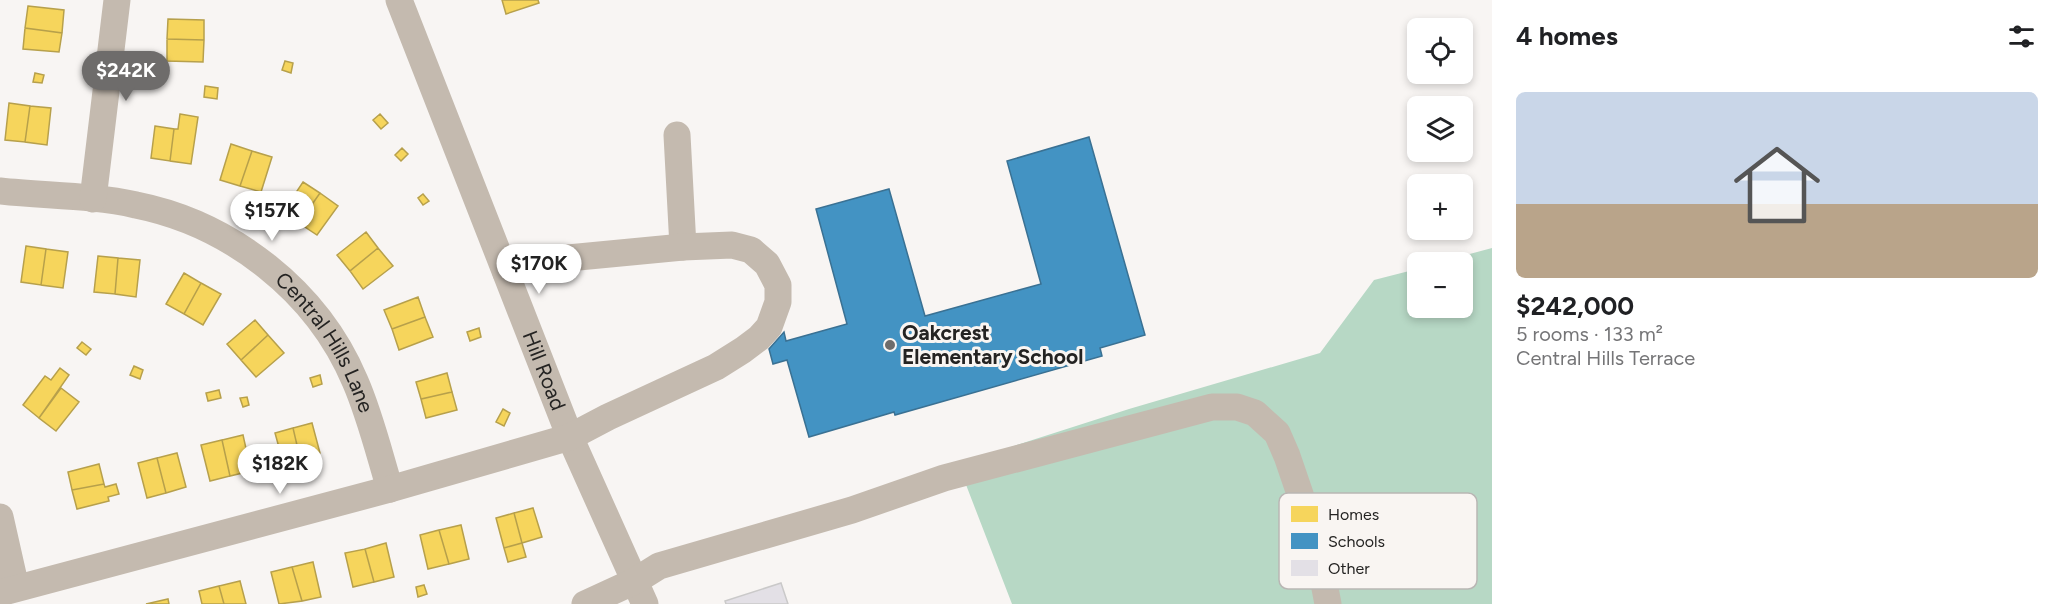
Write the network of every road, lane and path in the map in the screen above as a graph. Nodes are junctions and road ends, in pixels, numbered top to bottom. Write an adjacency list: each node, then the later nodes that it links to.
1 (117, 0): 5 (street)
2 (399, 0): 7 (street, Hill Road)
3 (677, 135): 6 (street)
4 (0, 191): 5 (street, Central Hills Lane)
5 (93, 199): 9 (street, Central Hills Lane)
6 (683, 247): 7 (street); 8 (street)
7 (506, 273): 8 (street, Hill Road)
8 (570, 437): 9 (street); 14 (street, Hill Road)
9 (390, 489): 13 (street)
10 (1298, 493): 14 (street)
11 (0, 517): 13 (street)
12 (1325, 589): 16 (street)
13 (8, 590)
14 (640, 593): 15 (street)
15 (585, 604)
16 (1328, 604)

